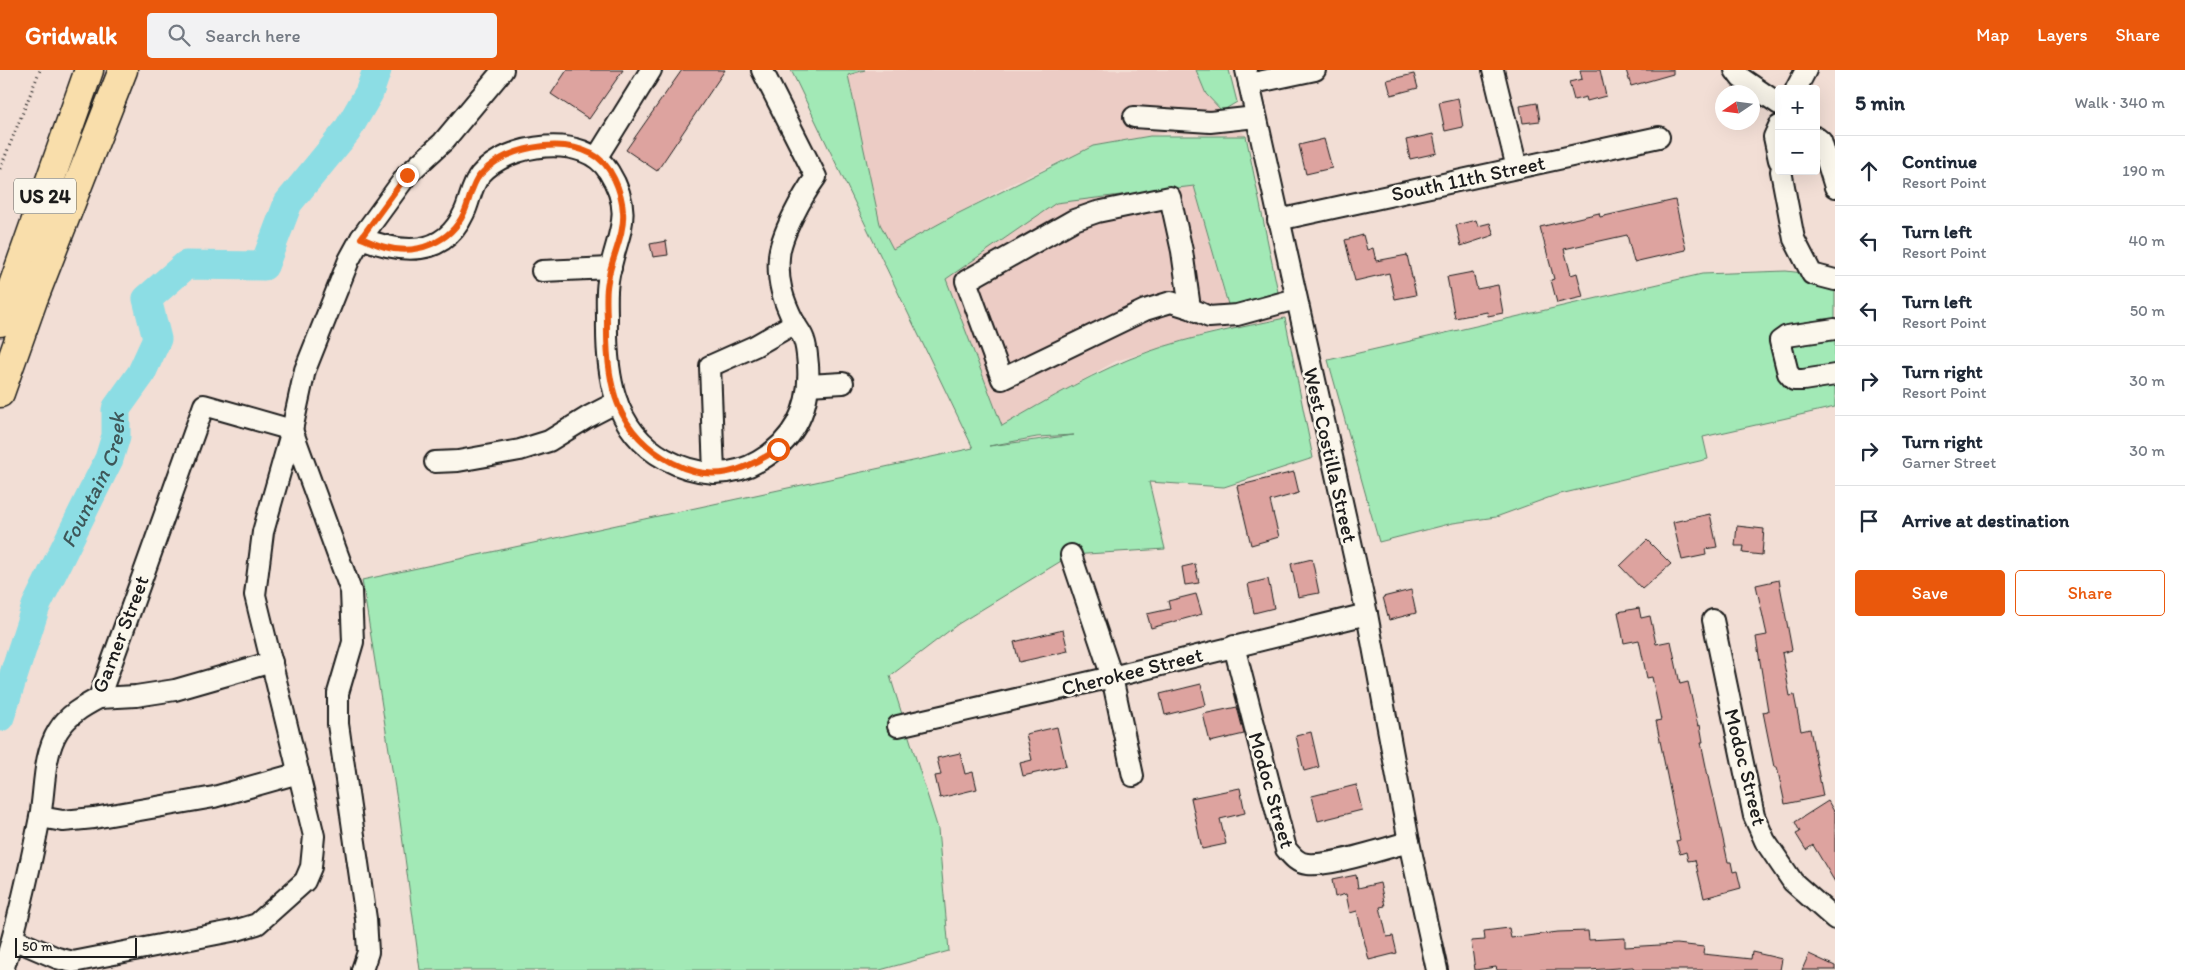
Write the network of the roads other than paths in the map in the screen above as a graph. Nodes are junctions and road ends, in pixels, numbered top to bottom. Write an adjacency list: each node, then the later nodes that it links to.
1 (89, 70): 28 (highway, US 24)
2 (123, 70): 34 (highway, US 24)
3 (502, 70): 22 (street)
4 (650, 70): 17 (street)
5 (762, 70): 29 (street)
6 (1315, 70): 10 (street)
7 (1493, 70): 18 (street)
8 (1735, 70): 12 (street)
9 (1806, 70): 11 (street)
10 (1247, 77): 14 (street, West Costilla Street)
11 (1798, 85)
12 (1775, 101)
13 (1134, 117): 14 (street)
14 (1256, 117): 21 (street, West Costilla Street)
15 (1659, 137): 18 (street, South 11th Street)
16 (1820, 139): 20 (street)
17 (597, 157): 22 (street); 23 (street)
18 (1517, 168): 21 (street, South 11th Street)
19 (1782, 175): 25 (street)
20 (1835, 188)
21 (1278, 220): 26 (street, West Costilla Street)
22 (361, 238): 36 (street)
23 (610, 268): 24 (street); 35 (street)
24 (542, 271)
25 (1835, 280)
26 (1296, 299): 27 (street); 40 (street, West Costilla Street)
27 (1190, 308): 27 (street)
28 (0, 322)
29 (795, 323): 33 (street); 38 (street)
30 (1835, 329): 31 (street)
31 (1835, 374)
32 (843, 383): 33 (street)
33 (808, 385): 38 (street)
34 (0, 393)
35 (617, 402): 37 (street); 38 (street)
36 (292, 430): 43 (street); 45 (street, Garner Street); 54 (street)
37 (435, 462)
38 (714, 473)
39 (1071, 555): 44 (street)
40 (1367, 614): 42 (street, Cherokee Street); 50 (street, West Costilla Street)
41 (1712, 620): 51 (street, Modoc Street)
42 (1234, 646): 44 (street, Cherokee Street); 50 (street, Modoc Street)
43 (272, 662): 45 (street); 47 (street)
44 (1112, 676): 46 (street, Cherokee Street); 48 (street)
45 (99, 698): 49 (street, Garner Street)
46 (898, 726)
47 (299, 773): 49 (street); 52 (street)
48 (1134, 776)
49 (40, 817): 52 (street, Garner Street)
50 (1409, 842): 55 (street)
51 (1835, 919)
52 (13, 940): 53 (street, Garner Street)
53 (3, 970)
54 (362, 970)
55 (1437, 970)

